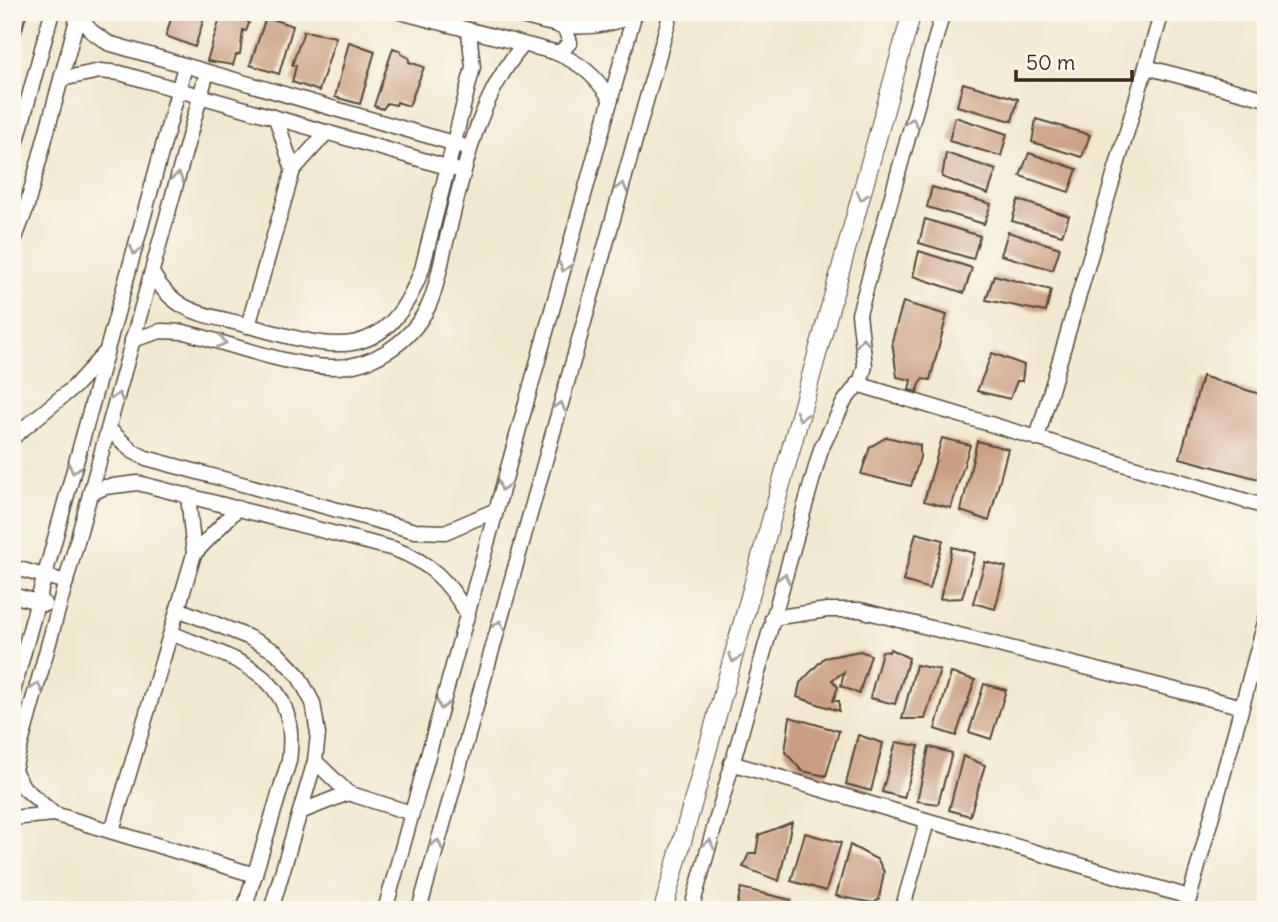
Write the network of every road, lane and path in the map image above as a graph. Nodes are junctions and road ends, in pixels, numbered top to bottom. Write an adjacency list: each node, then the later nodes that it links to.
1 (52, 12): 26 (street)
2 (400, 12): 11 (street)
3 (507, 12): 10 (street)
4 (671, 12): 77 (street, one-way to 4)
5 (912, 12): 78 (street, one-way to 78)
6 (943, 12): 37 (street, one-way to 6)
7 (1162, 12): 15 (street)
8 (635, 13): 10 (street); 20 (street)
9 (78, 14): 14 (street); 17 (street)
10 (559, 26): 13 (street)
11 (469, 32): 12 (street); 24 (street)
12 (523, 45): 13 (street); 25 (street)
13 (554, 52): 20 (street)
14 (186, 66): 16 (street); 18 (street)
15 (1146, 66): 21 (street); 40 (street)
16 (208, 72): 19 (street); 24 (street)
17 (61, 79): 18 (street); 30 (street)
18 (179, 90): 19 (street); 36 (street, one-way to 36)
19 (200, 96): 22 (street); 31 (street, one-way to 19)
20 (611, 100): 47 (street, one-way to 47)
21 (1266, 100)
22 (276, 118): 23 (street); 28 (street)
23 (327, 132): 27 (street); 28 (street)
24 (453, 144): 25 (street); 27 (street)
25 (471, 148): 29 (street)
26 (13, 154)
27 (447, 166): 29 (street); 33 (street)
28 (293, 170): 33 (street)
29 (464, 172): 34 (street, one-way to 29)
30 (12, 246)
31 (152, 273): 32 (street); 35 (street)
32 (191, 311): 33 (street); 34 (street)
33 (248, 326)
34 (184, 332): 35 (street)
35 (132, 340): 38 (street, one-way to 35)
36 (107, 350): 39 (street); 50 (street, one-way to 50)
37 (857, 384): 40 (street); 57 (street, one-way to 37)
38 (110, 430): 41 (street); 43 (street)
39 (12, 438)
40 (1037, 438): 45 (street)
41 (161, 462): 42 (street); 47 (street)
42 (155, 486): 43 (street); 44 (street)
43 (90, 494): 51 (street)
44 (188, 495): 46 (street); 48 (street)
45 (1266, 507)
46 (238, 508): 48 (street); 56 (street)
47 (496, 510): 56 (street)
48 (194, 554): 55 (street)
49 (12, 567): 50 (street)
50 (45, 576): 51 (street); 53 (street)
51 (66, 582): 54 (street)
52 (12, 595): 53 (street)
53 (38, 602): 54 (street); 60 (street)
54 (59, 608): 64 (street, one-way to 54)
55 (178, 609): 59 (street); 62 (street)
56 (468, 615): 67 (street, one-way to 67)
57 (772, 618): 61 (street); 63 (street)
58 (1265, 628): 61 (street)
59 (171, 633): 71 (street); 72 (street)
60 (12, 695)
61 (1239, 706): 73 (street)
62 (315, 761): 65 (street); 66 (street)
63 (731, 764): 70 (street); 79 (street, one-way to 63)
64 (13, 774): 68 (street)
65 (348, 793): 66 (street); 67 (street)
66 (300, 813): 75 (street)
67 (411, 813): 76 (street)
68 (54, 814): 69 (street); 71 (street)
69 (12, 818)
70 (927, 822): 73 (street); 80 (street)
71 (112, 831): 72 (street)
72 (255, 875): 74 (street)
73 (1187, 903)
74 (244, 910)
75 (271, 910)
76 (385, 910)
77 (419, 910)
78 (663, 910)
79 (691, 910)
80 (902, 910)

